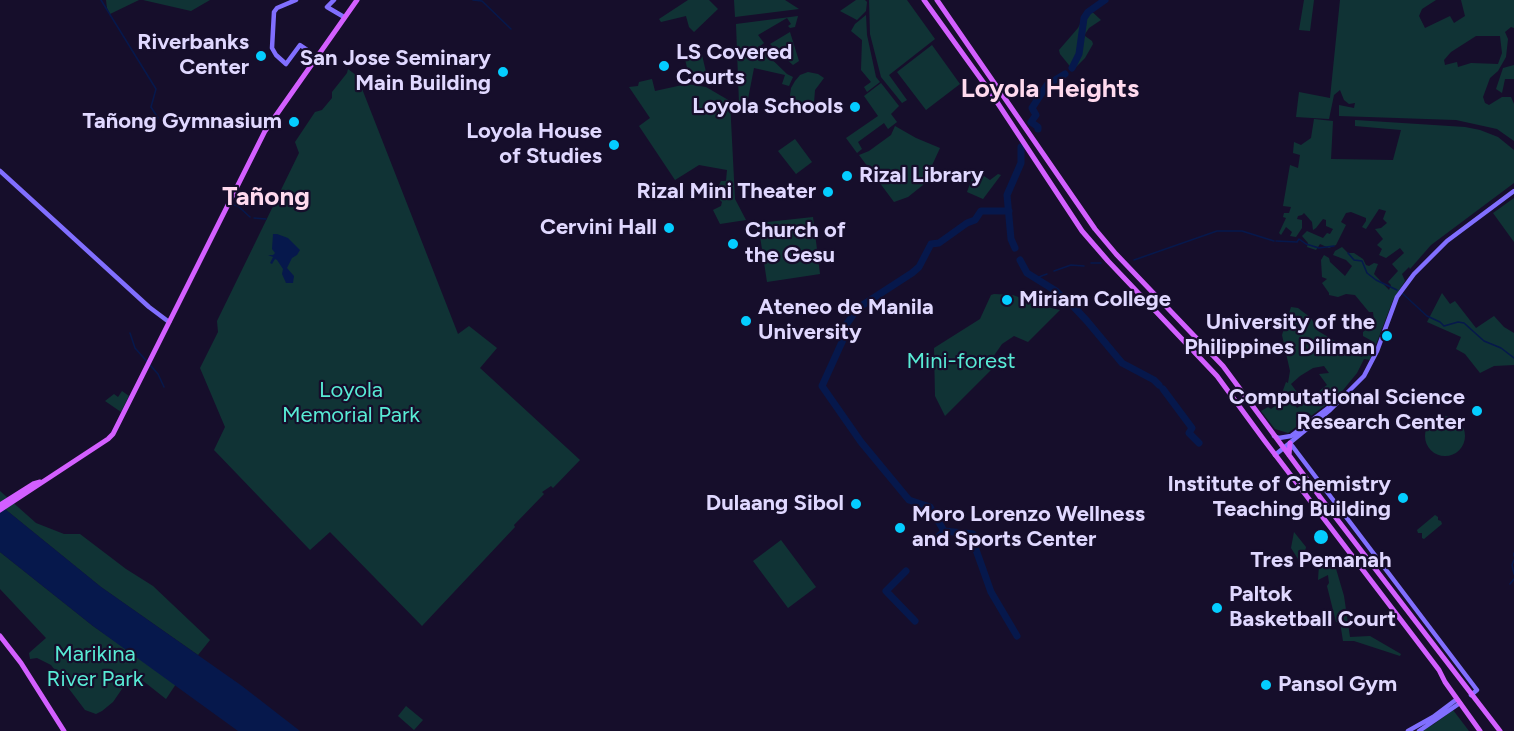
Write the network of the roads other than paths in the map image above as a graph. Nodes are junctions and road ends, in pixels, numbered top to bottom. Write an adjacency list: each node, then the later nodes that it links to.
1 (296, 0): 7 (street)
2 (334, 0): 6 (street)
3 (357, 0): 6 (main road)
4 (924, 0): 11 (main road)
5 (937, 0): 13 (main road)
6 (345, 17): 7 (main road)
7 (314, 60): 10 (main road)
8 (0, 171): 10 (street)
9 (1514, 191): 12 (street)
10 (169, 322): 18 (main road)
11 (1226, 388): 15 (main road); 16 (main road)
12 (1335, 404): 13 (street); 14 (street)
13 (1273, 435): 15 (main road)
14 (1290, 443): 15 (street); 17 (main road); 26 (street)
15 (1282, 447): 16 (street); 17 (main road)
16 (1275, 455): 21 (main road)
17 (1289, 457): 19 (main road)
18 (28, 490): 20 (main road); 22 (main road)
19 (1323, 501): 21 (main road); 23 (main road)
20 (0, 505)
21 (1314, 506): 24 (main road)
22 (0, 510)
23 (1379, 575): 24 (main road); 26 (main road)
24 (1371, 581): 27 (main road)
25 (0, 636): 28 (main road)
26 (1471, 695): 32 (main road)
27 (1459, 701): 29 (street); 30 (street); 31 (main road)
28 (64, 731)
29 (1408, 731)
30 (1419, 731)
31 (1480, 731)
32 (1500, 731)

